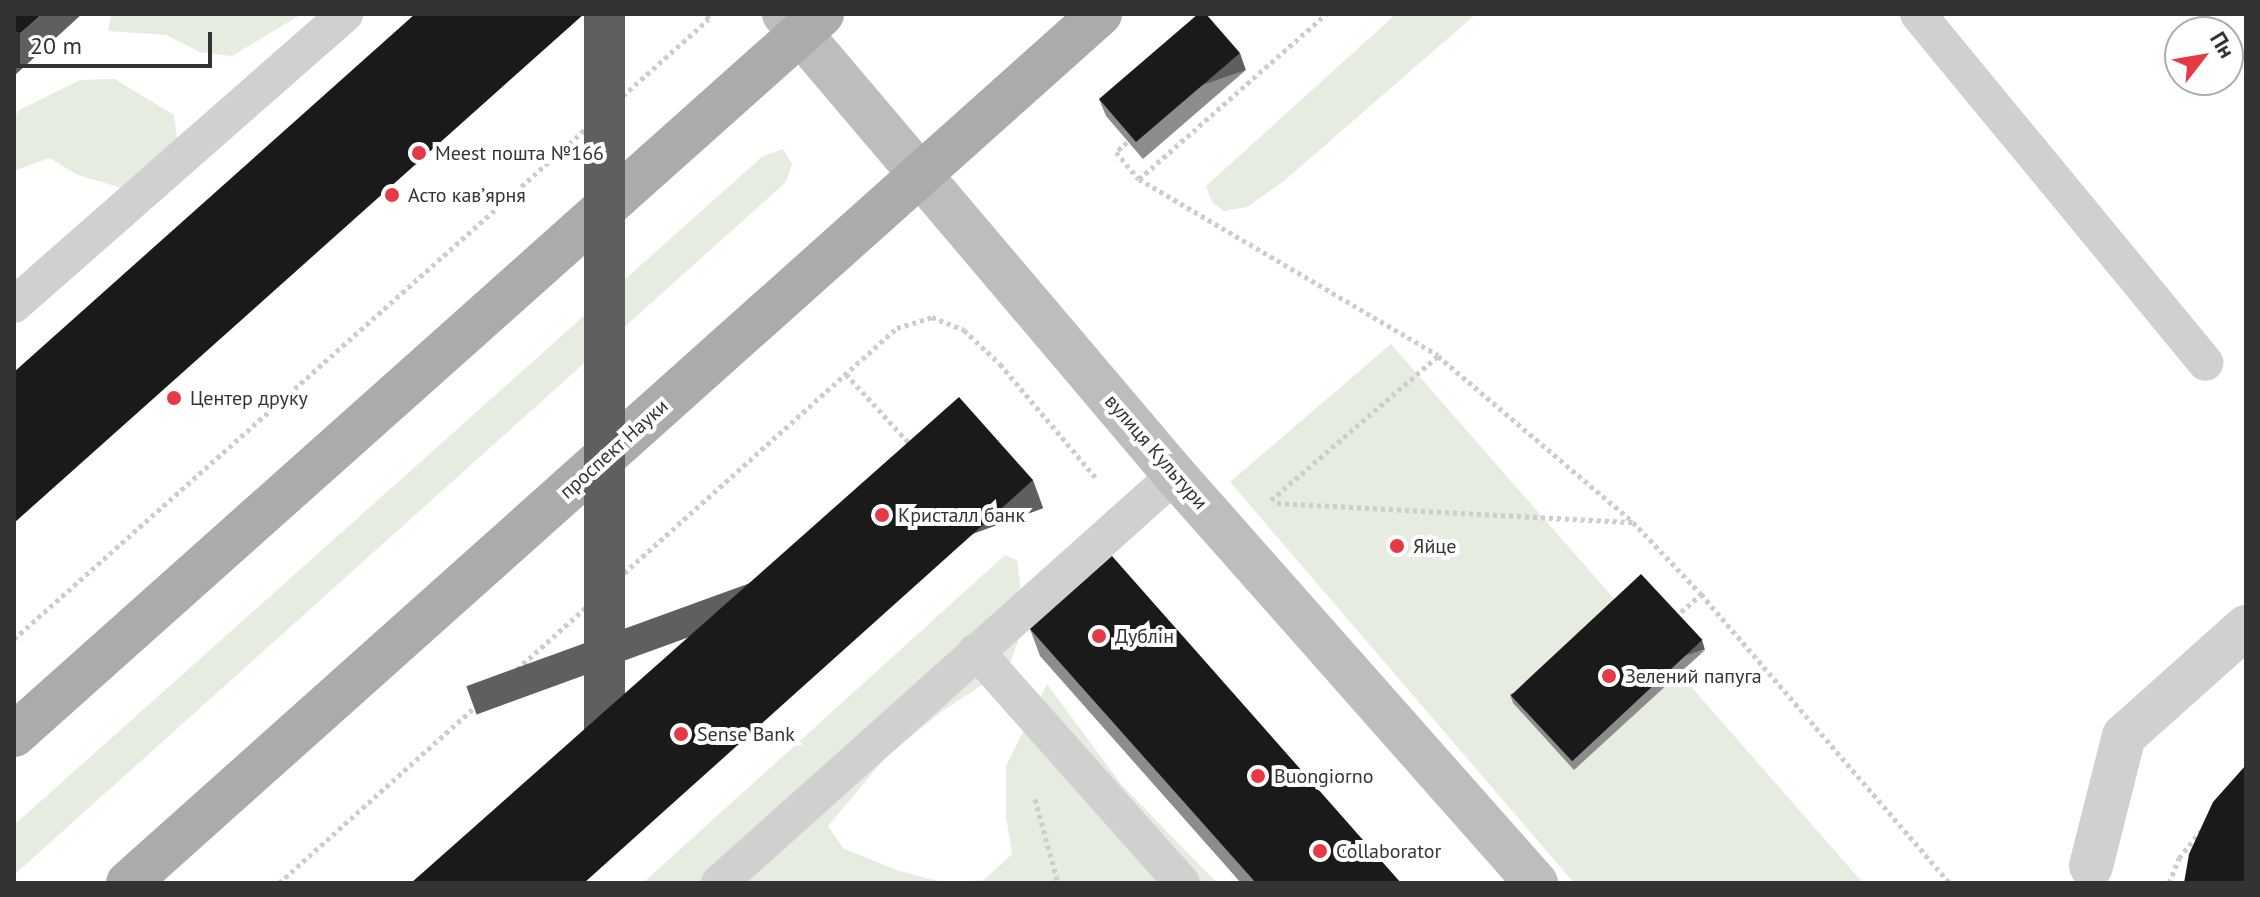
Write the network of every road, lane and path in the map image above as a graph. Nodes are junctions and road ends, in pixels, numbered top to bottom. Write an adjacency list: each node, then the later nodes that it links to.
1 (345, 14): 10 (lane)
2 (705, 14): 21 (path)
3 (1100, 14): 8 (main road, проспект Науки)
4 (1326, 14): 9 (path)
5 (1918, 14): 12 (lane)
6 (802, 20): 8 (street, вулиця Культури); 23 (main road)
7 (1127, 142): 9 (path)
8 (919, 176): 15 (street, вулиця Культури); 26 (main road, проспект Науки)
9 (1139, 179): 11 (path)
10 (14, 305)
11 (1438, 356): 17 (path); 17 (path)
12 (2206, 363)
13 (846, 374): 14 (path); 16 (path); 27 (path)
14 (919, 453)
15 (1175, 475): 16 (lane); 30 (street, вулиця Культури)
16 (1128, 516): 22 (lane)
17 (1633, 522): 18 (path)
18 (1701, 594): 19 (path); 31 (path)
19 (1675, 617)
20 (2246, 627): 25 (street)
21 (14, 639)
22 (976, 651): 28 (lane); 29 (lane)
23 (14, 735)
24 (2204, 827): 32 (path)
25 (2091, 866)
26 (128, 883)
27 (279, 883)
28 (719, 883)
29 (1182, 883)
30 (1536, 883)
31 (1950, 883)
32 (2169, 883)

